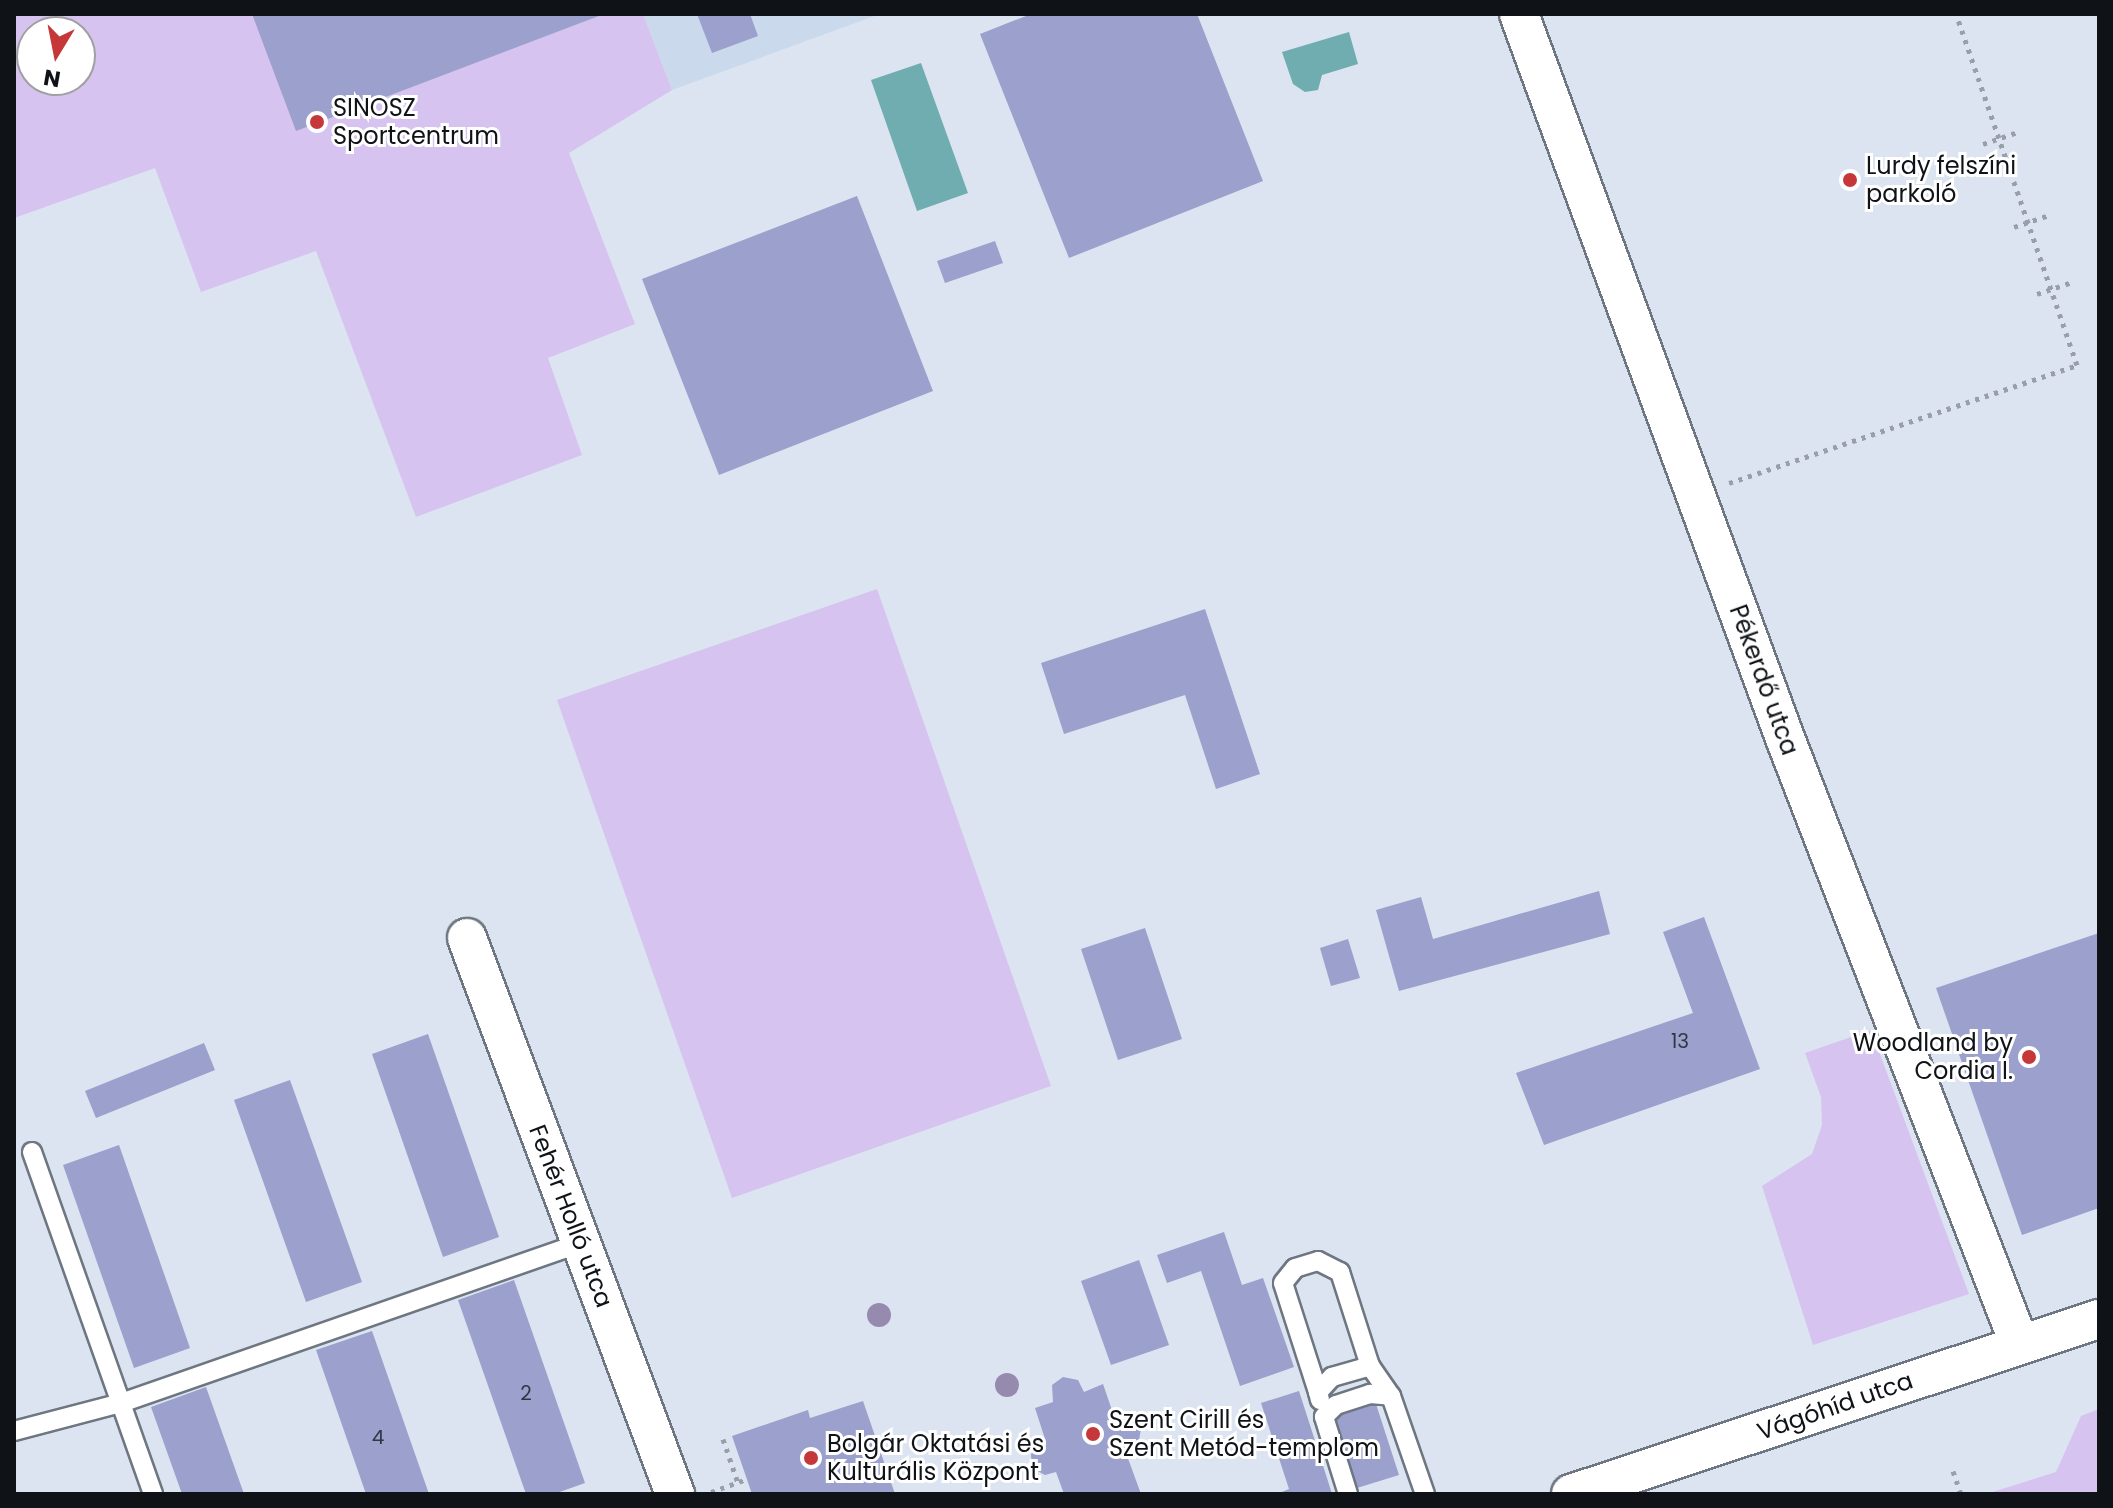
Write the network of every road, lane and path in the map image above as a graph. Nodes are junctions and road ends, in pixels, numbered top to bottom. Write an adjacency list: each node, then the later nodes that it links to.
1 (1519, 14): 17 (street, Pékerdő utca)
2 (1956, 14): 4 (path)
3 (2018, 132): 4 (path)
4 (1999, 138): 5 (path); 7 (path)
5 (1983, 144)
6 (2048, 215): 7 (path)
7 (2028, 222): 8 (path); 10 (path)
8 (2014, 227)
9 (2071, 282): 10 (path)
10 (2052, 289): 11 (path); 12 (path)
11 (2037, 294)
12 (1718, 487)
13 (467, 938): 15 (street, Fehér Holló utca)
14 (32, 1152): 21 (lane)
15 (581, 1243): 21 (lane); 28 (street, Fehér Holló utca)
16 (2099, 1319): 17 (street, Vágóhíd utca)
17 (2019, 1343): 32 (street, Vágóhíd utca)
18 (1370, 1366): 19 (lane); 19 (lane); 20 (lane)
19 (1318, 1392): 22 (lane)
20 (1391, 1396): 22 (lane); 31 (lane)
21 (121, 1403): 23 (lane); 29 (lane)
22 (1324, 1417): 30 (lane)
23 (14, 1431)
24 (723, 1439): 27 (path)
25 (1953, 1471): 33 (path)
26 (747, 1479): 27 (path)
27 (738, 1483): 28 (path)
28 (693, 1493)
29 (153, 1494)
30 (1348, 1494)
31 (1425, 1494)
32 (1571, 1494)
33 (1961, 1494)

